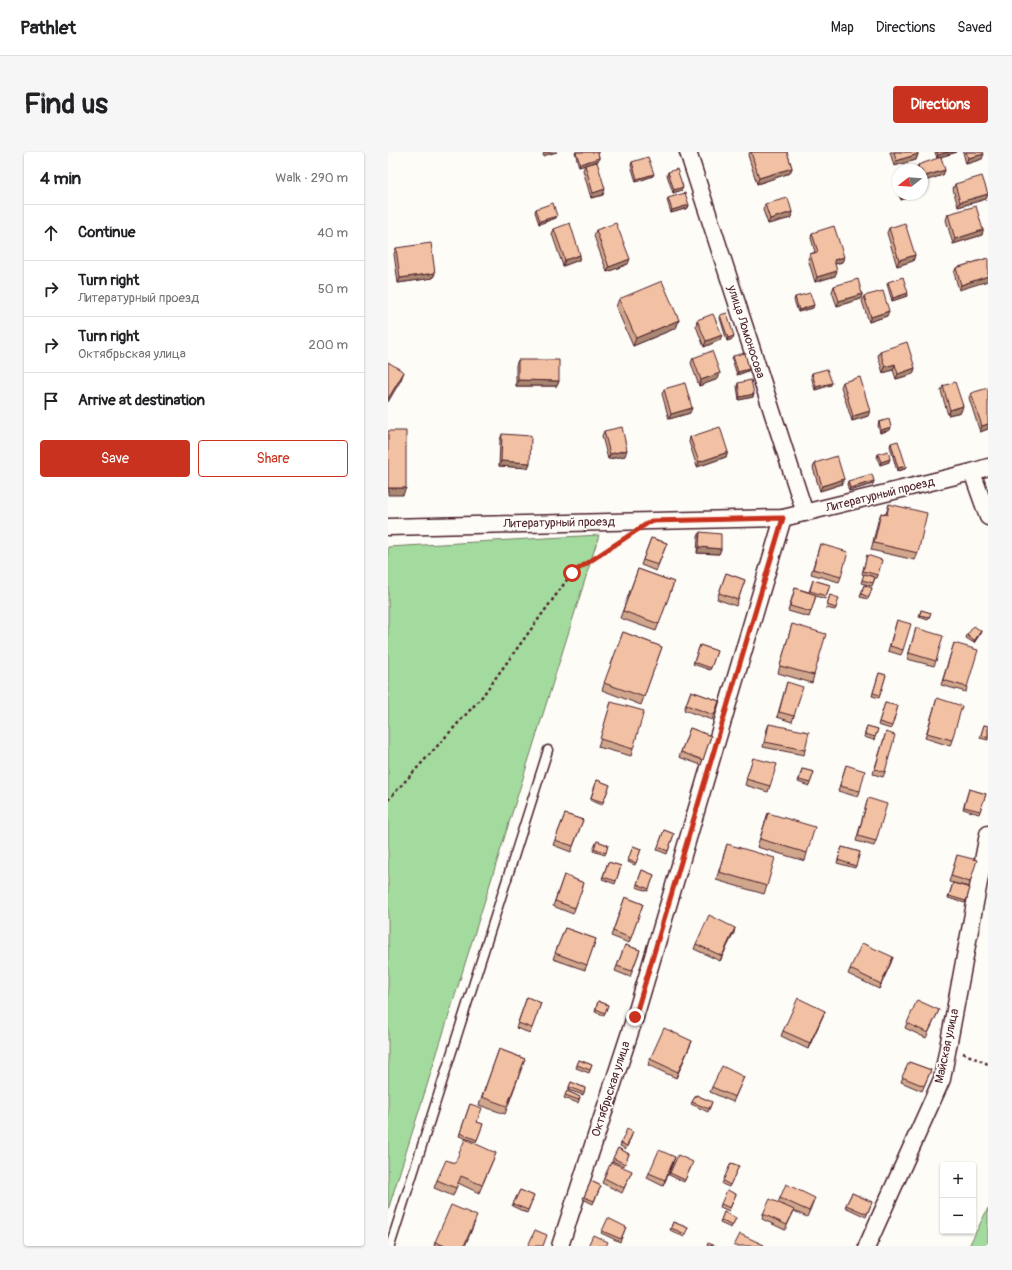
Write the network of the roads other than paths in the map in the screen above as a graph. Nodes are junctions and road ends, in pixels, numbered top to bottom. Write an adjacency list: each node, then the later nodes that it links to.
1 (688, 152): 4 (street, улица Ломоносова)
2 (988, 467): 3 (street, Литературный проезд)
3 (972, 472): 4 (street, Литературный проезд); 5 (street)
4 (805, 513): 6 (street, Литературный проезд)
5 (988, 516)
6 (783, 518): 7 (street, Литературный проезд); 11 (street, Октябрьская улица)
7 (388, 527)
8 (548, 750): 10 (lane)
9 (988, 834): 12 (street, Майская улица)
10 (390, 1246)
11 (560, 1246)
12 (867, 1246)

